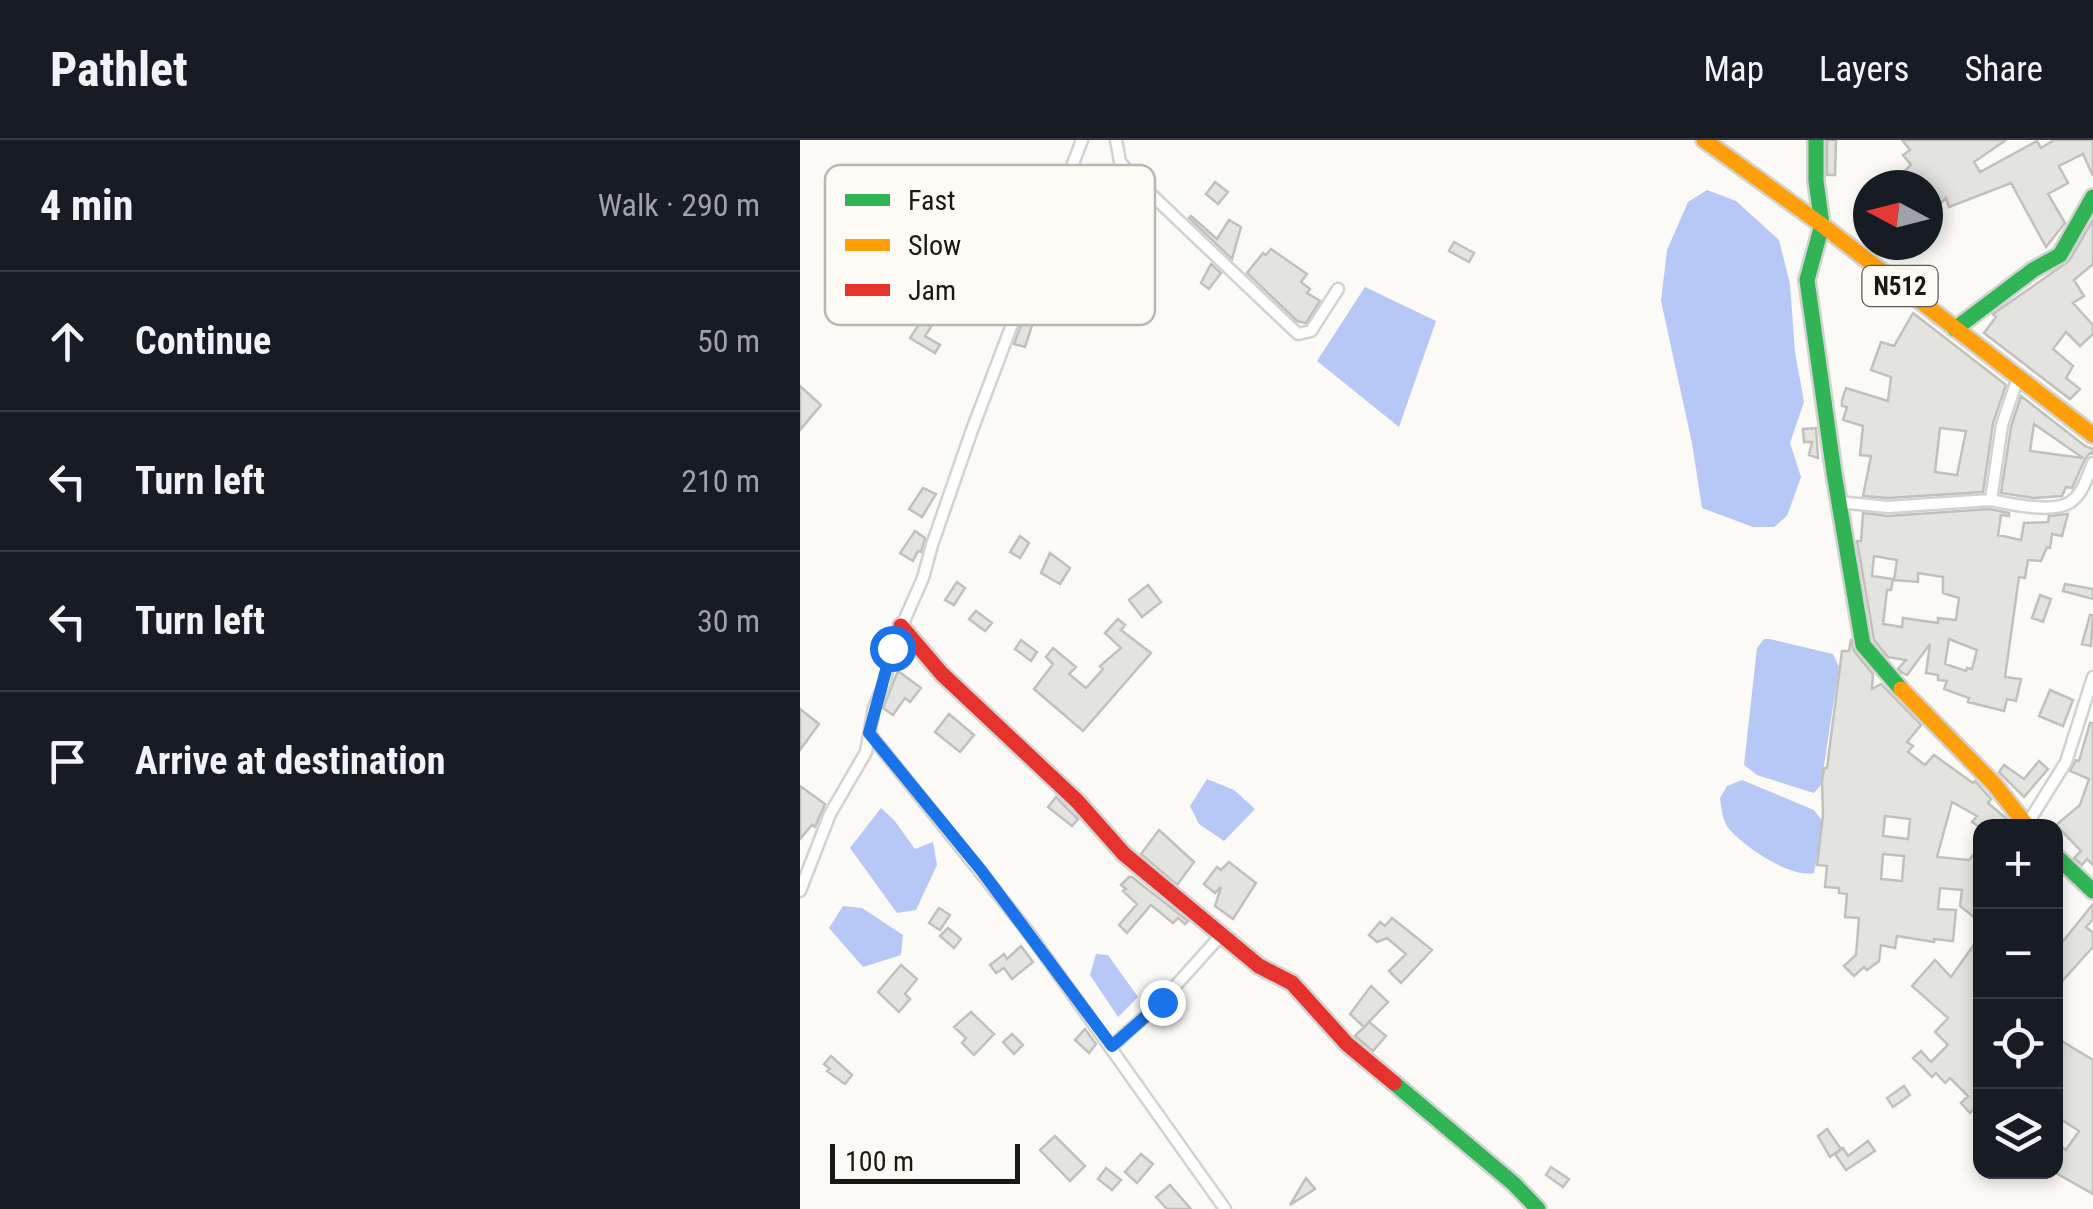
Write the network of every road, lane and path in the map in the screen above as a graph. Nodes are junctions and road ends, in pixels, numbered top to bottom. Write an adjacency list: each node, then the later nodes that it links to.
1 (1082, 140): 5 (street)
2 (1116, 140): 6 (street)
3 (1704, 140): 9 (main road, N512)
4 (1816, 140): 9 (main road)
5 (1073, 165)
6 (1122, 165)
7 (2093, 197): 12 (main road)
8 (1155, 199): 10 (street)
9 (1822, 225): 12 (main road, N512); 17 (main road)
10 (1338, 289)
11 (1012, 325): 18 (street)
12 (1955, 329): 13 (main road, N512)
13 (2018, 378): 14 (main road, N512); 16 (street)
14 (2093, 435)
15 (2093, 463): 16 (street)
16 (1991, 500): 17 (street)
17 (1838, 502): 21 (main road)
18 (901, 626): 20 (street); 26 (main road)
19 (2093, 677): 22 (street)
20 (869, 733): 25 (street); 27 (street)
21 (2022, 819)
22 (2031, 819)
23 (2063, 863): 24 (main road)
24 (2093, 891)
25 (800, 892)
26 (1223, 933): 27 (street); 29 (main road)
27 (1112, 1046): 28 (street)
28 (1226, 1209)
29 (1538, 1209)

